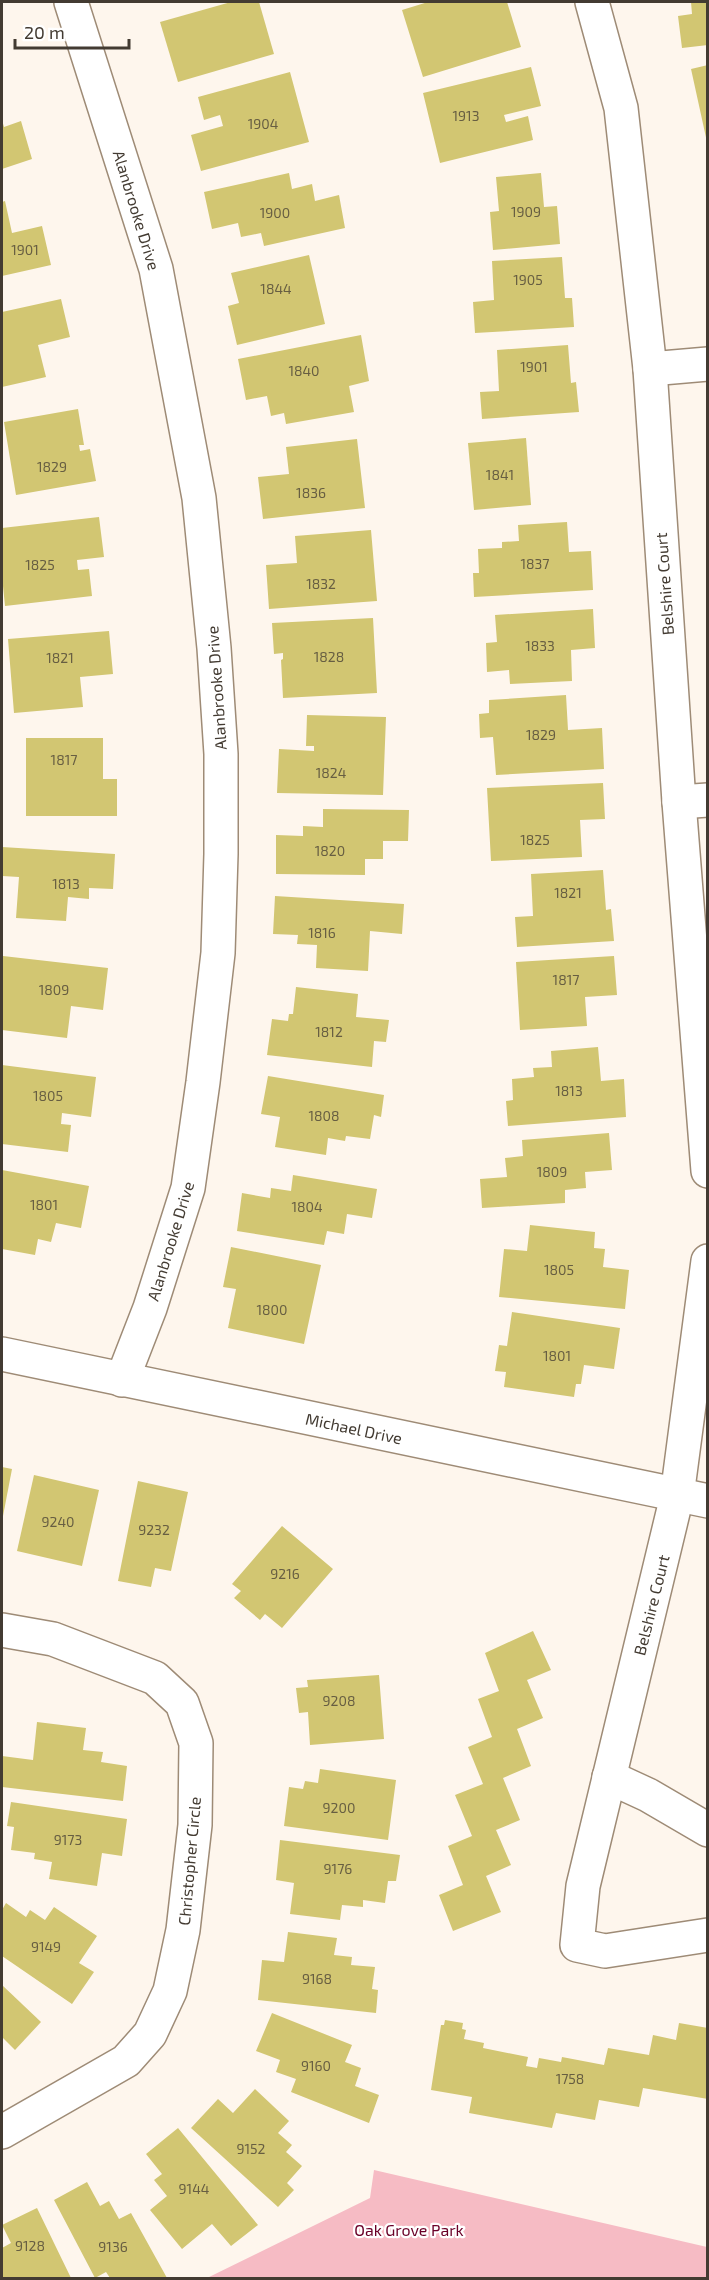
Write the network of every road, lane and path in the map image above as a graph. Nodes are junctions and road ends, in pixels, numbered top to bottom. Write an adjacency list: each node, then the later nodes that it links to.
1 (71, 2): 9 (street, Alanbrooke Drive)
2 (592, 2): 4 (street, Belshire Court)
3 (708, 364): 4 (street)
4 (650, 369): 5 (street, Belshire Court)
5 (693, 801): 6 (street, Belshire Court)
6 (708, 1171)
7 (708, 1261): 10 (street, Belshire Court)
8 (2, 1354): 9 (street, Michael Drive)
9 (122, 1380): 10 (street, Michael Drive)
10 (692, 1498): 12 (street, Belshire Court)
11 (2, 1630): 15 (street, Christopher Circle)
12 (609, 1777): 13 (street); 14 (street, Belshire Court)
13 (708, 1830)
14 (708, 1935)
15 (2, 2132)

